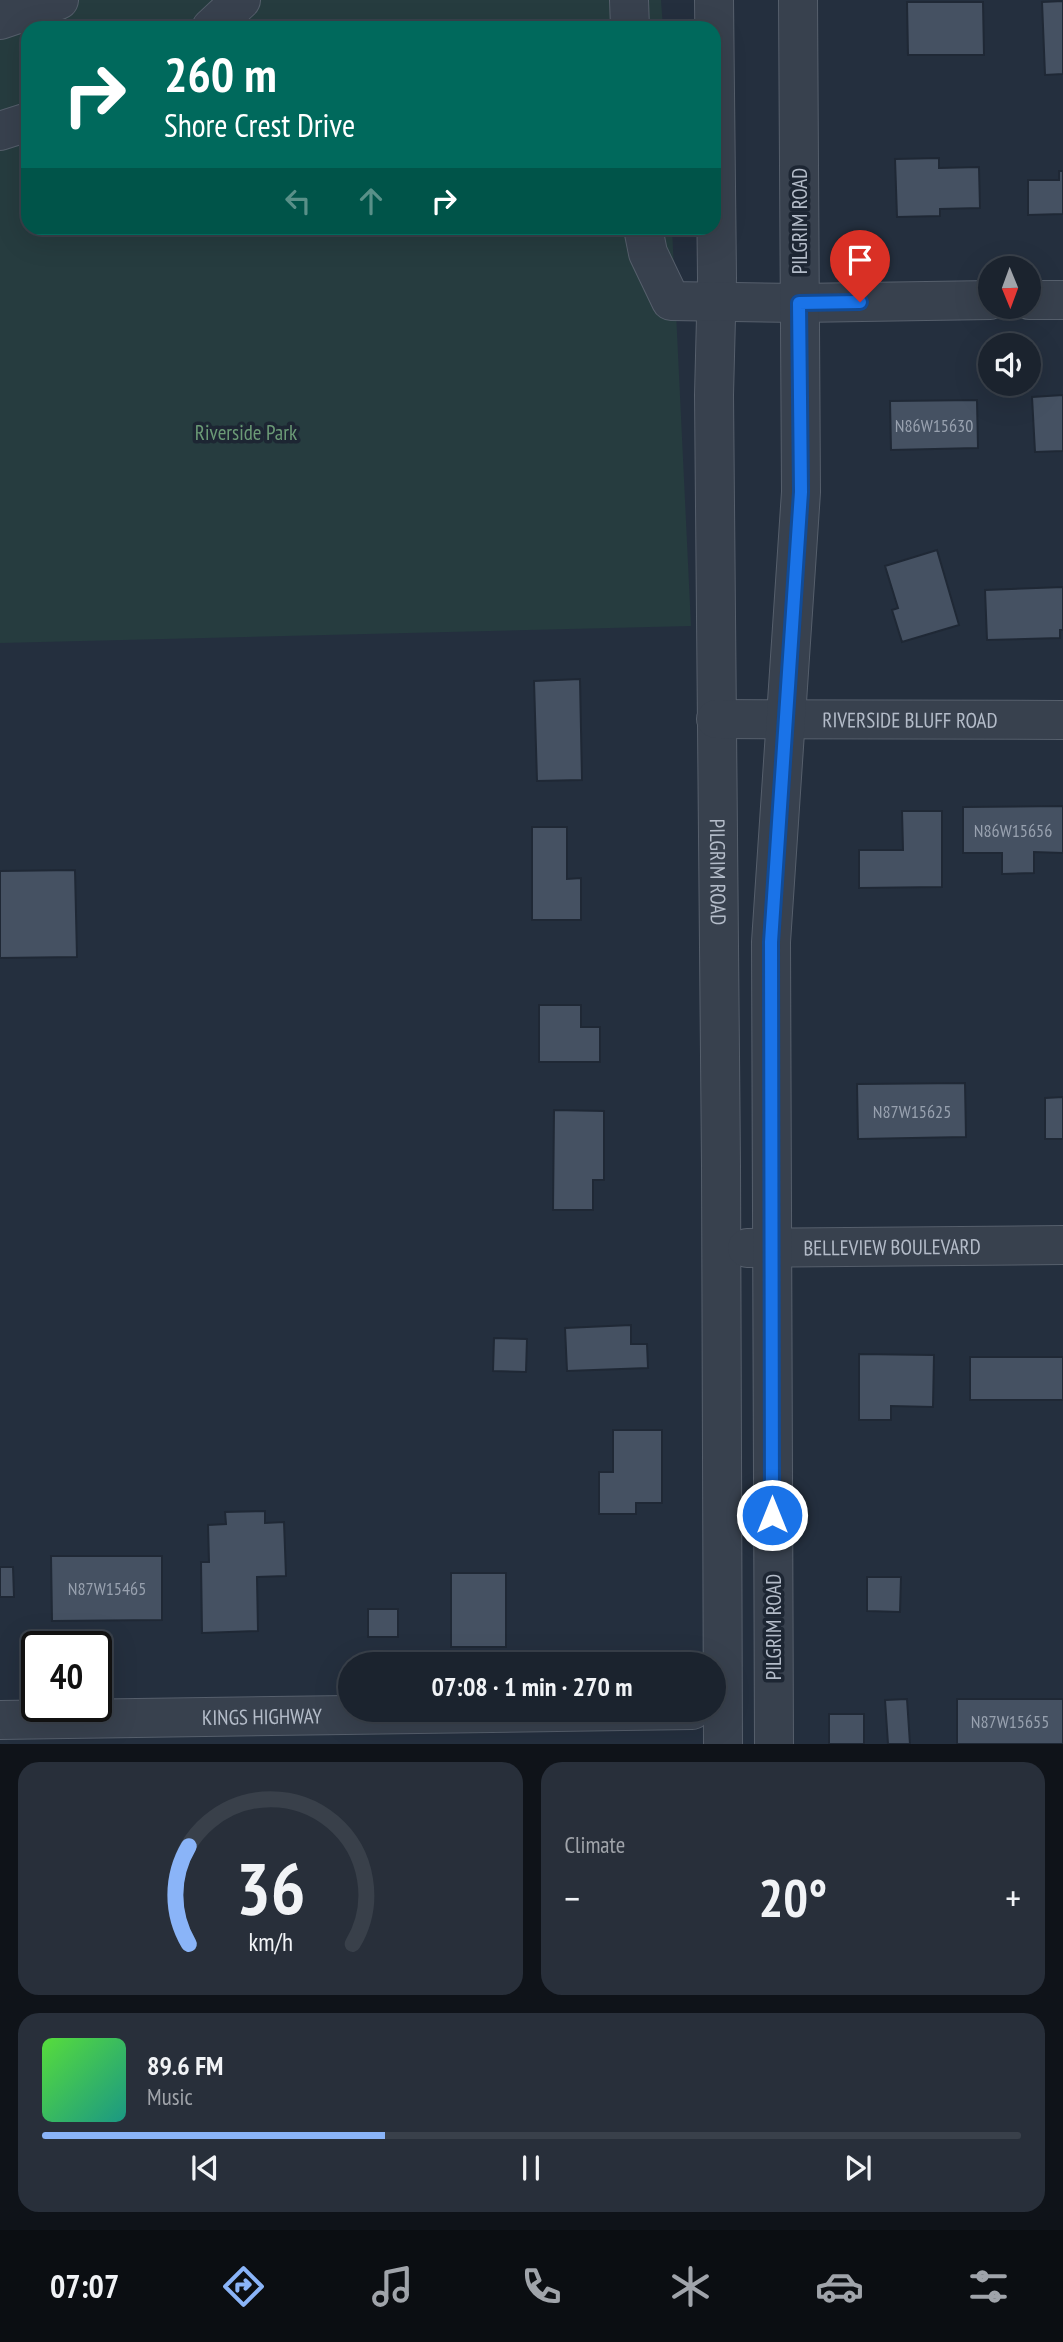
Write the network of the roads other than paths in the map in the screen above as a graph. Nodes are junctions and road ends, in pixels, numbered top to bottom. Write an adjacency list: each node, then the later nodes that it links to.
1 (59, 0): 6 (street)
2 (241, 0): 7 (street)
3 (629, 0): 8 (street)
4 (714, 0): 9 (street, PILGRIM ROAD)
5 (798, 0): 18 (street, PILGRIM ROAD)
6 (0, 20)
7 (218, 21)
8 (630, 21)
9 (714, 21)
10 (21, 124): 11 (street)
11 (0, 131)
12 (644, 235): 17 (street)
13 (715, 235): 17 (street, PILGRIM ROAD)
14 (978, 300): 18 (street)
15 (1041, 300): 16 (street)
16 (1063, 300)
17 (715, 302): 18 (street); 20 (street, PILGRIM ROAD)
18 (799, 303): 19 (street, PILGRIM ROAD)
19 (786, 718): 20 (street, RIVERSIDE BLUFF ROAD); 21 (street, RIVERSIDE BLUFF ROAD); 23 (street, PILGRIM ROAD)
20 (716, 719): 24 (street, PILGRIM ROAD)
21 (1063, 720)
22 (1063, 1245): 23 (street, BELLEVIEW BOULEVARD)
23 (773, 1248): 24 (street, BELLEVIEW BOULEVARD); 29 (street, PILGRIM ROAD)
24 (721, 1249): 25 (street, PILGRIM ROAD)
25 (714, 1652)
26 (338, 1719): 27 (street, KINGS HIGHWAY)
27 (0, 1720)
28 (726, 1720): 29 (street, KINGS HIGHWAY)
29 (774, 1726)

